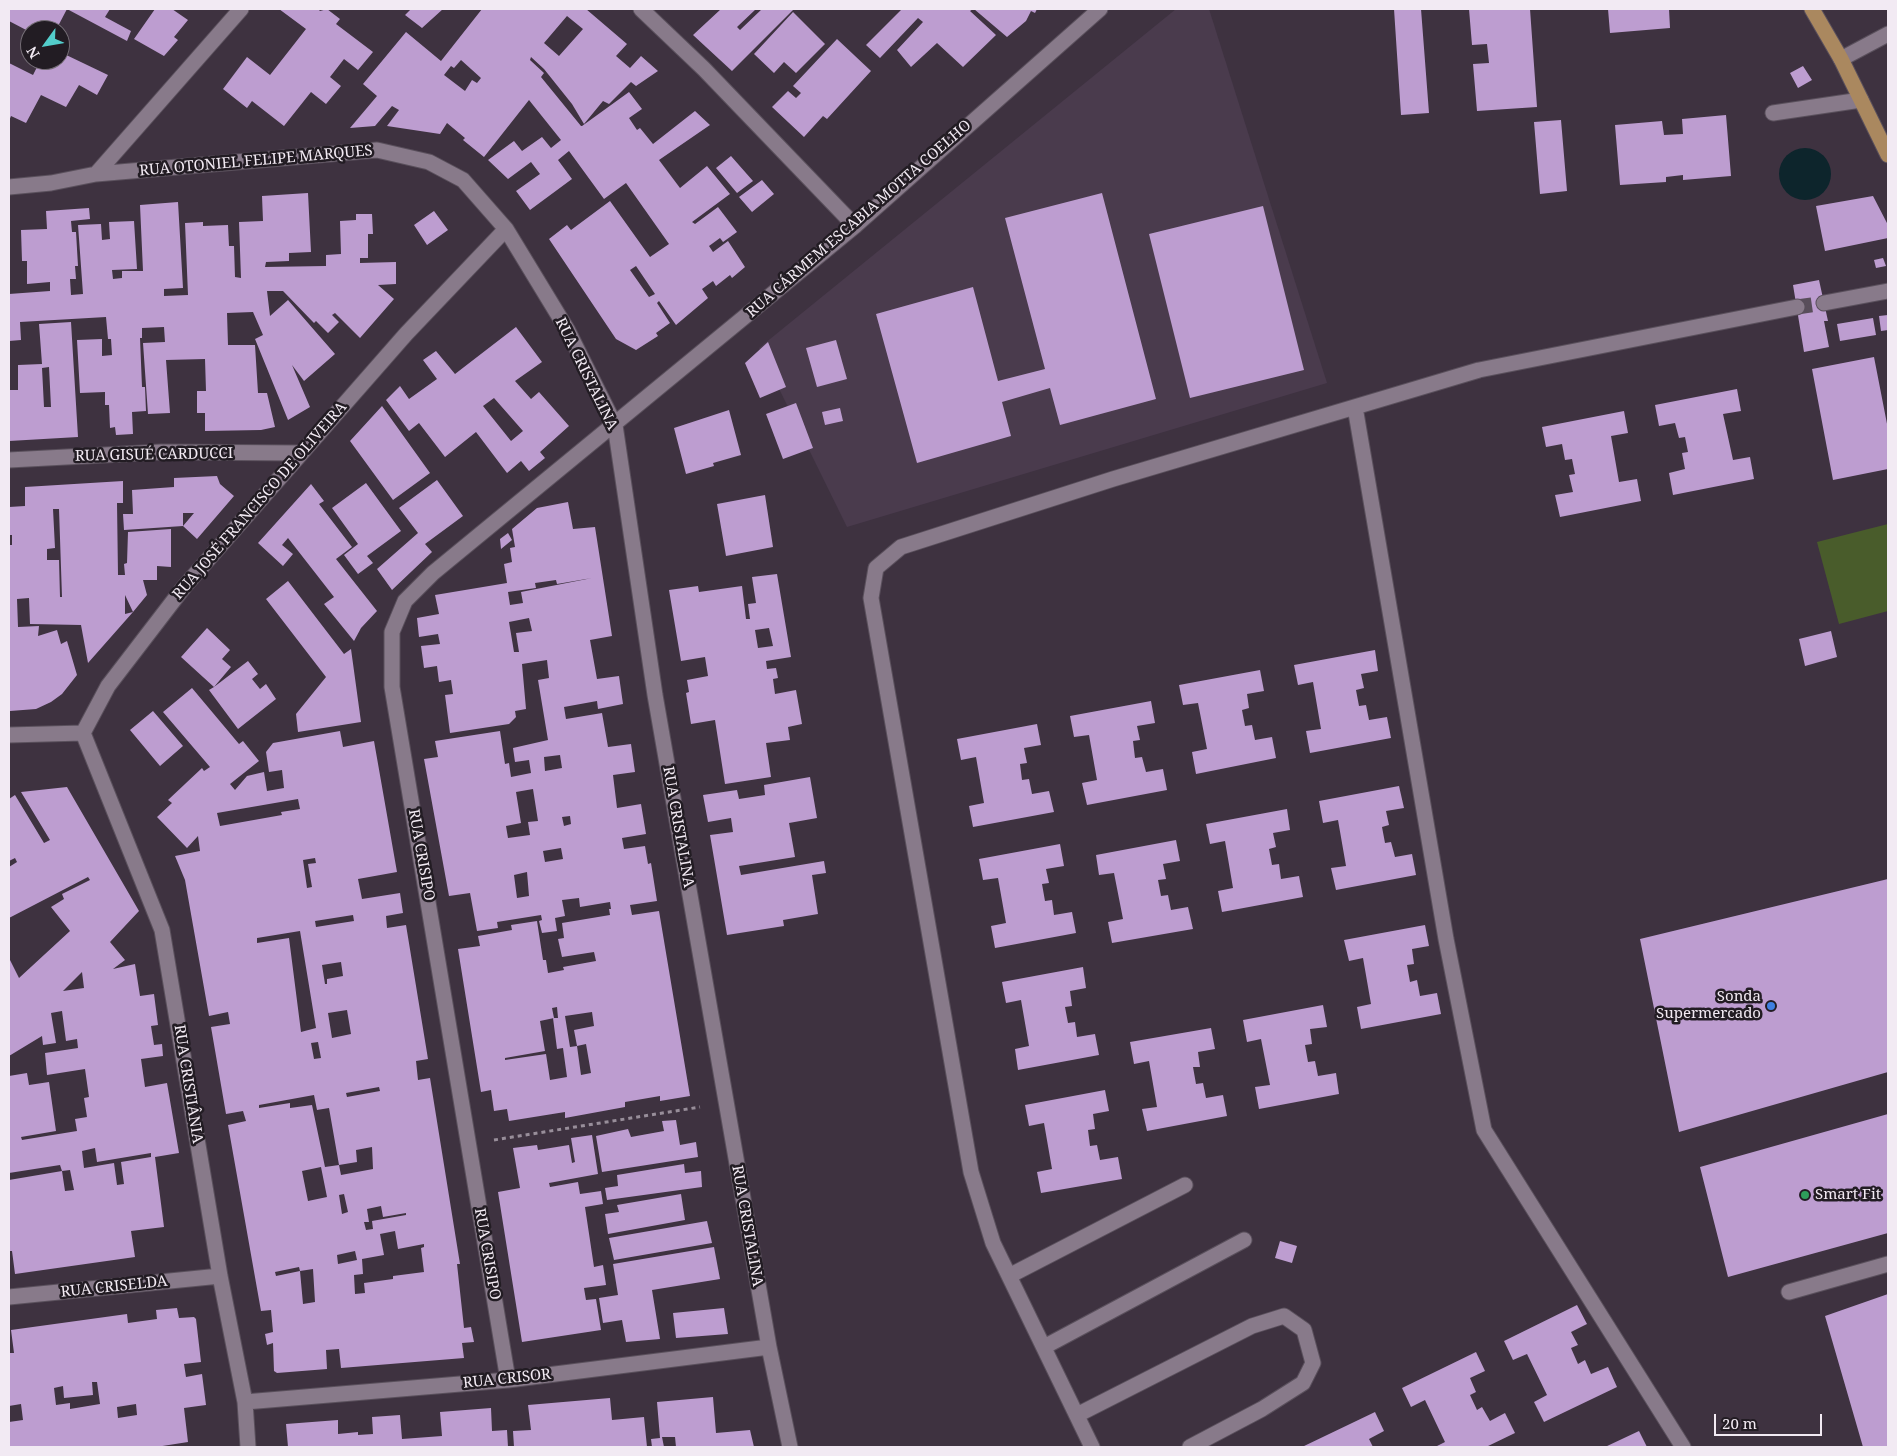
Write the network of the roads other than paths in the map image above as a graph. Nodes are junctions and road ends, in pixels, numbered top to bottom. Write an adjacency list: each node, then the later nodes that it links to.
1 (241, 9): 10 (street)
2 (641, 9): 12 (street)
3 (1100, 9): 12 (street, RUA CÁRMEM ESCABIA MOTTA COELHO)
4 (1812, 9): 6 (main road)
5 (1888, 34): 6 (street)
6 (1841, 59): 7 (main road)
7 (1861, 100): 8 (street); 9 (main road)
8 (1773, 112)
9 (1888, 155)
10 (96, 174): 11 (street, RUA OTONIEL FELIPE MARQUES); 13 (street, RUA OTONIEL FELIPE MARQUES)
11 (9, 187)
12 (855, 226): 18 (street, RUA CÁRMEM ESCABIA MOTTA COELHO)
13 (506, 229): 18 (street, RUA CRISTALINA); 19 (street, RUA JOSÉ FRANCISCO DE OLIVEIRA)
14 (1888, 291): 15 (street)
15 (1824, 303)
16 (1797, 308): 17 (street)
17 (1355, 407): 27 (street); 39 (street)
18 (615, 425): 31 (street, RUA CRISTALINA); 32 (street, RUA CRISIPO)
19 (300, 453): 20 (street, RUA GISUÉ CARDUCCI); 21 (street, RUA JOSÉ FRANCISCO DE OLIVEIRA)
20 (9, 460)
21 (83, 733): 22 (street); 26 (street, RUA CRISTIÂNIA)
22 (9, 735)
23 (1185, 1185): 27 (street)
24 (1244, 1240): 30 (street)
25 (1888, 1264): 28 (street)
26 (220, 1276): 29 (street, RUA CRISELDA); 33 (street, RUA CRISTIÂNIA)
27 (1009, 1276): 30 (street)
28 (1789, 1292)
29 (9, 1297)
30 (1044, 1346): 34 (street)
31 (769, 1347): 32 (street, RUA CRISOR); 36 (street, RUA CRISTALINA)
32 (508, 1380): 33 (street, RUA CRISOR)
33 (245, 1402): 35 (street, RUA CRISTIÂNIA)
34 (1077, 1415): 37 (street); 38 (street)
35 (248, 1447)
36 (790, 1447)
37 (1092, 1447)
38 (1190, 1447)
39 (1683, 1447)

